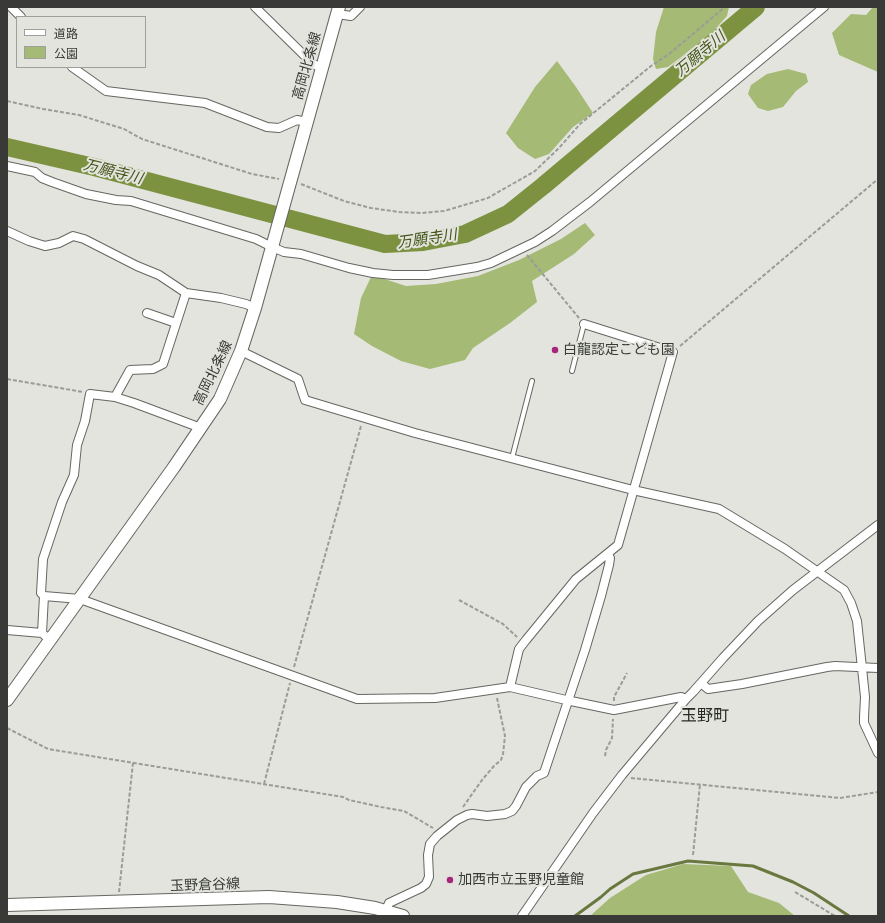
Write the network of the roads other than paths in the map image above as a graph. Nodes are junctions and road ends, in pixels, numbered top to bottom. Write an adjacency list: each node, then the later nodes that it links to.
1 (11, 7): 6 (street)
2 (255, 7): 8 (street)
3 (360, 7): 5 (street)
4 (824, 7): 12 (street)
5 (338, 10): 8 (main road, 高岡北条線)
6 (20, 16)
7 (73, 68): 9 (street)
8 (322, 68): 9 (main road, 高岡北条線)
9 (307, 122): 12 (main road, 高岡北条線)
10 (7, 166): 12 (street)
11 (7, 231): 13 (street)
12 (273, 244): 14 (main road, 高岡北条線)
13 (186, 293): 14 (street); 16 (street)
14 (254, 308): 18 (main road, 高岡北条線)
15 (147, 313): 16 (street)
16 (176, 323): 21 (street)
17 (584, 324): 19 (lane); 24 (street)
18 (241, 351): 22 (main road, 高岡北条線); 23 (street)
19 (572, 371)
20 (532, 381): 23 (lane)
21 (115, 397): 22 (street); 28 (street)
22 (201, 428): 29 (main road, 高岡北条線)
23 (512, 458): 24 (street)
24 (633, 490): 26 (street); 27 (street)
25 (878, 525): 27 (street)
26 (608, 554): 35 (street); 38 (street)
27 (816, 572): 32 (street); 34 (street)
28 (44, 596): 29 (street); 31 (street)
29 (80, 599): 31 (main road, 高岡北条線); 35 (street)
30 (7, 630): 31 (street)
31 (46, 636): 37 (main road, 高岡北条線)
32 (862, 668): 33 (street); 34 (street); 39 (street)
33 (878, 668)
34 (701, 683): 36 (street)
35 (510, 687): 38 (street)
36 (686, 698): 38 (street); 43 (street)
37 (7, 700)
38 (568, 701): 41 (street)
39 (878, 753)
40 (7, 905): 41 (main road, 玉野倉谷線)
41 (386, 910): 42 (main road, 玉野倉谷線)
42 (403, 916)
43 (522, 916)

